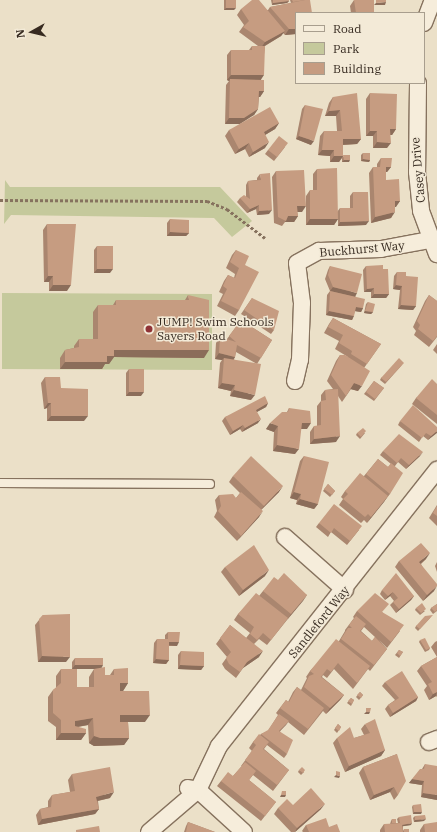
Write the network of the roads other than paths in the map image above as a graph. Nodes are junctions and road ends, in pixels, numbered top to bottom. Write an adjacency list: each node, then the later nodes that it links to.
1 (433, 0): 2 (street)
2 (425, 20)
3 (418, 84): 4 (street, Casey Drive)
4 (434, 247): 5 (street, Buckhurst Way)
5 (295, 380)
6 (437, 470): 10 (street, Sandleford Way)
7 (437, 482): 10 (street, Sandleford Way)
8 (0, 483): 9 (lane)
9 (210, 484)
10 (418, 498): 12 (street, Sandleford Way)
11 (285, 537): 12 (street)
12 (345, 590): 13 (street, Sandleford Way)
13 (192, 791): 14 (street); 15 (street, Sandleford Way)
14 (240, 828)
15 (149, 832)

